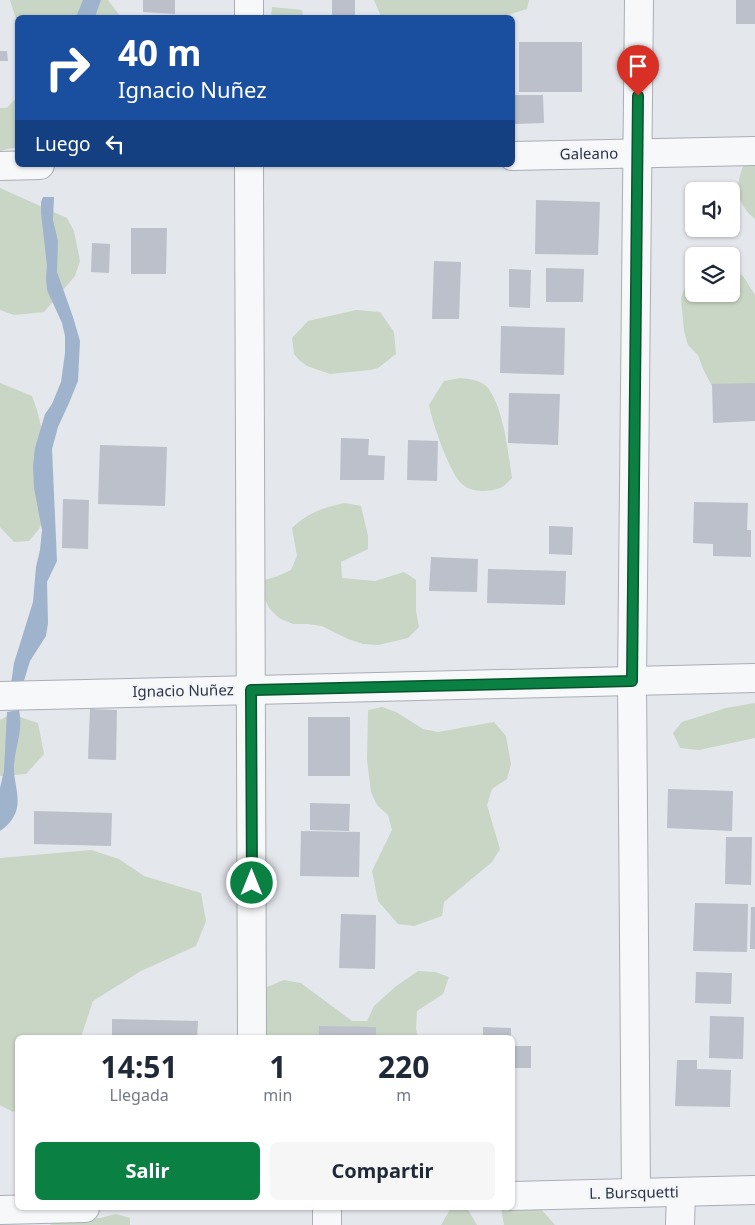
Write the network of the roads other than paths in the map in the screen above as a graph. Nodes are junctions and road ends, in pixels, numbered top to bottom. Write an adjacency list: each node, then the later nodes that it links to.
1 (249, 0): 3 (street)
2 (639, 0): 5 (street)
3 (249, 15)
4 (755, 151): 5 (street, Galeano)
5 (638, 154): 6 (street, Galeano); 11 (street)
6 (515, 156)
7 (0, 166): 8 (street)
8 (15, 166)
9 (249, 167): 12 (street)
10 (755, 678): 11 (street, Ignacio Nuñez)
11 (632, 681): 12 (street, Ignacio Nuñez); 17 (street)
12 (251, 690): 13 (street, Ignacio Nuñez); 14 (street)
13 (1, 696)
14 (252, 1035)
15 (755, 1190): 16 (street, L. Bursquetti)
16 (681, 1192): 17 (street, L. Bursquetti); 23 (street)
17 (636, 1193): 18 (street, L. Bursquetti)
18 (515, 1196)
19 (0, 1210): 20 (street)
20 (15, 1210)
21 (327, 1210): 22 (street)
22 (327, 1225)
23 (680, 1225)

